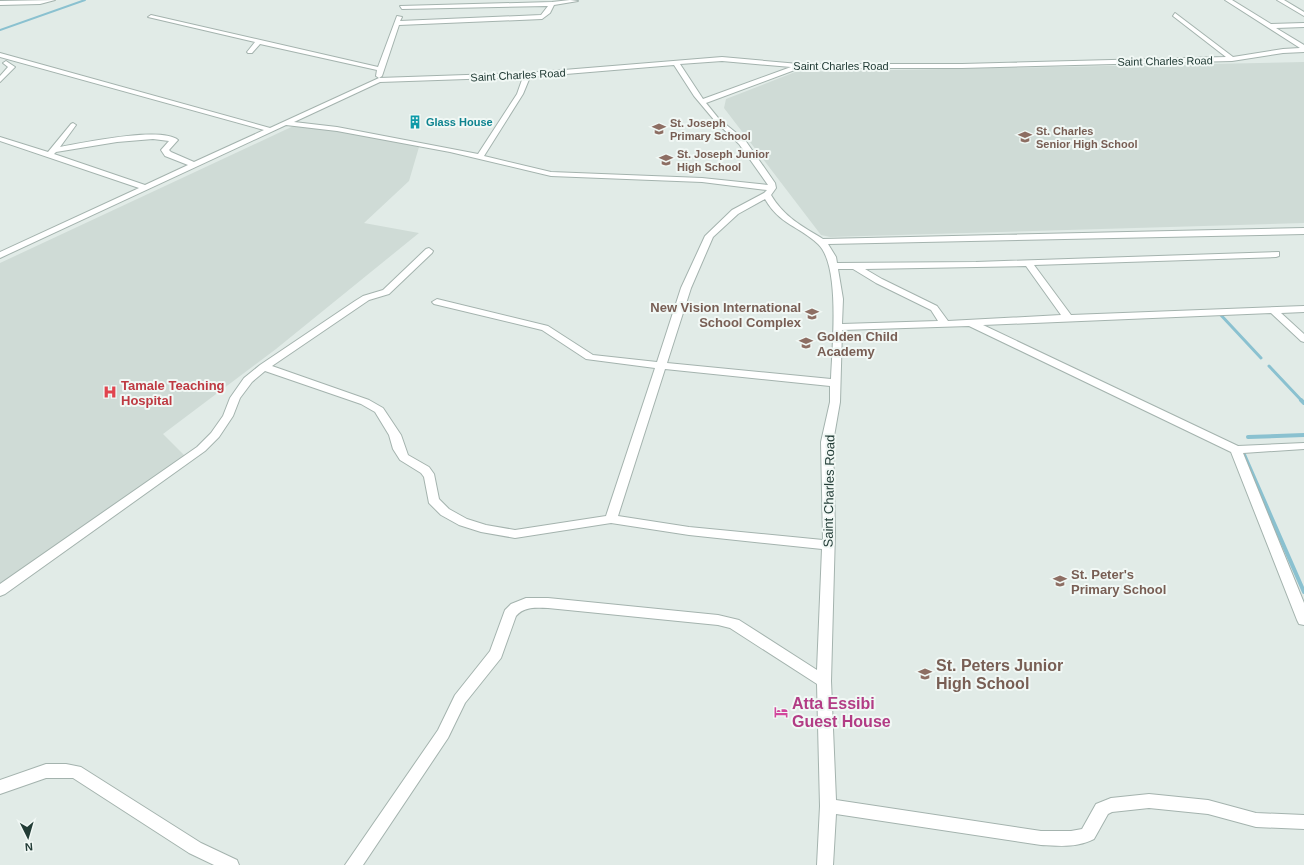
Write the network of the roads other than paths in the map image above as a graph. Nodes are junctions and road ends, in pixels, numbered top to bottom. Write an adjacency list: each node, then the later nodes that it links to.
1 (52, 0): 5 (street)
2 (404, 0): 9 (street)
3 (1228, 0): 15 (street)
4 (1280, 0): 10 (street)
5 (18, 1): 7 (street)
6 (575, 1): 8 (street)
7 (1, 3)
8 (552, 4): 9 (street); 13 (street)
9 (402, 7): 13 (street)
10 (1304, 14)
11 (1175, 15): 20 (street)
12 (151, 17): 16 (street)
13 (398, 23): 25 (street)
14 (1304, 25): 15 (street)
15 (1271, 26): 17 (street)
16 (258, 42): 18 (street); 25 (street)
17 (1304, 49): 20 (street, Saint Charles Road)
18 (250, 52)
19 (0, 55): 21 (street)
20 (1232, 59): 24 (street, Saint Charles Road)
21 (24, 62): 22 (street); 32 (street)
22 (3, 63): 27 (street)
23 (677, 64): 24 (street, Saint Charles Road); 26 (street, Saint Charles Road); 29 (street, Saint Charles Road)
24 (799, 66): 29 (street)
25 (380, 68): 28 (street)
26 (527, 75): 28 (street, Saint Charles Road); 35 (street)
27 (0, 80)
28 (379, 80): 30 (street)
29 (702, 102): 38 (street, Saint Charles Road)
30 (284, 123): 32 (street); 35 (street)
31 (73, 125): 34 (street)
32 (271, 130): 36 (street)
33 (0, 139): 34 (street)
34 (52, 153): 36 (street); 37 (street)
35 (480, 157): 38 (street)
36 (194, 165): 37 (street)
37 (147, 188): 43 (street)
38 (769, 191): 40 (street, Saint Charles Road); 55 (street)
39 (1304, 231): 40 (street)
40 (821, 242): 45 (street, Saint Charles Road)
41 (429, 251): 56 (street)
42 (1276, 254): 44 (street)
43 (0, 255)
44 (1028, 263): 46 (street); 50 (street)
45 (834, 266): 46 (street); 53 (street, Saint Charles Road)
46 (855, 266): 52 (street)
47 (437, 302): 55 (street)
48 (1304, 309): 49 (street)
49 (1274, 311): 50 (street); 54 (street)
50 (1068, 318): 51 (street)
51 (971, 323): 52 (street); 59 (street)
52 (945, 324): 53 (street)
53 (838, 327): 57 (street, Saint Charles Road)
54 (1304, 339)
55 (659, 366): 57 (street); 60 (street)
56 (264, 367): 60 (street); 62 (street)
57 (835, 383): 61 (street, Saint Charles Road)
58 (1304, 446): 59 (street)
59 (1236, 450): 63 (street)
60 (611, 519): 61 (street)
61 (828, 545): 64 (street, Saint Charles Road)
62 (0, 591)
63 (1303, 614)
64 (824, 681): 66 (street, Saint Charles Road); 69 (street)
65 (0, 787): 68 (street)
66 (828, 806): 67 (street); 70 (street, Saint Charles Road)
67 (1304, 822)
68 (231, 865)
69 (353, 865)
70 (825, 865)

